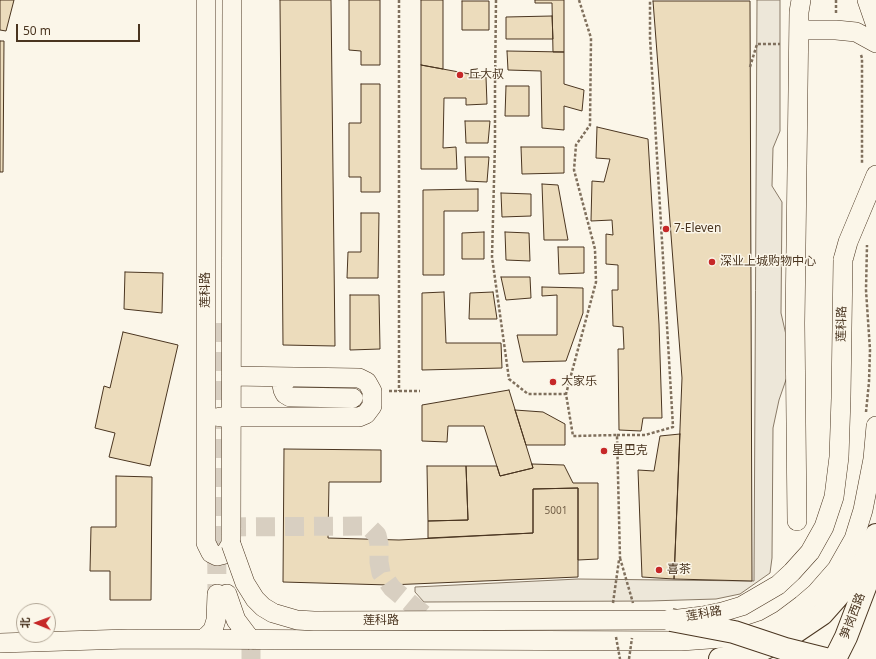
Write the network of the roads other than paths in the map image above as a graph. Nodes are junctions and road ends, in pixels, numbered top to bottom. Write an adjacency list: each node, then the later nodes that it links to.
1 (206, 0): 13 (street, 莲科路)
2 (232, 0): 9 (street, 莲科路)
3 (801, 0): 6 (street)
4 (867, 0): 5 (street)
5 (876, 26)
6 (799, 30): 7 (street); 17 (street)
7 (876, 43)
8 (869, 170): 21 (street, 莲科路, bridge)
9 (231, 376): 10 (street); 14 (street, 莲科路)
10 (289, 378): 11 (street); 15 (street)
11 (290, 397): 12 (street); 15 (street)
12 (353, 398)
13 (206, 417): 14 (street); 19 (street, 莲科路)
14 (231, 417): 15 (street); 19 (street, 莲科路)
15 (262, 417)
16 (871, 422): 23 (street)
17 (797, 521)
18 (876, 535): 25 (main road)
19 (231, 544): 21 (street, 莲科路, bridge)
20 (876, 550): 27 (main road, 笋岗西路)
21 (670, 620): 26 (main road, bridge)
22 (204, 639): 23 (street); 23 (street); 24 (street)
23 (251, 640)
24 (0, 642)
25 (720, 659)
26 (825, 659)
27 (835, 659)

